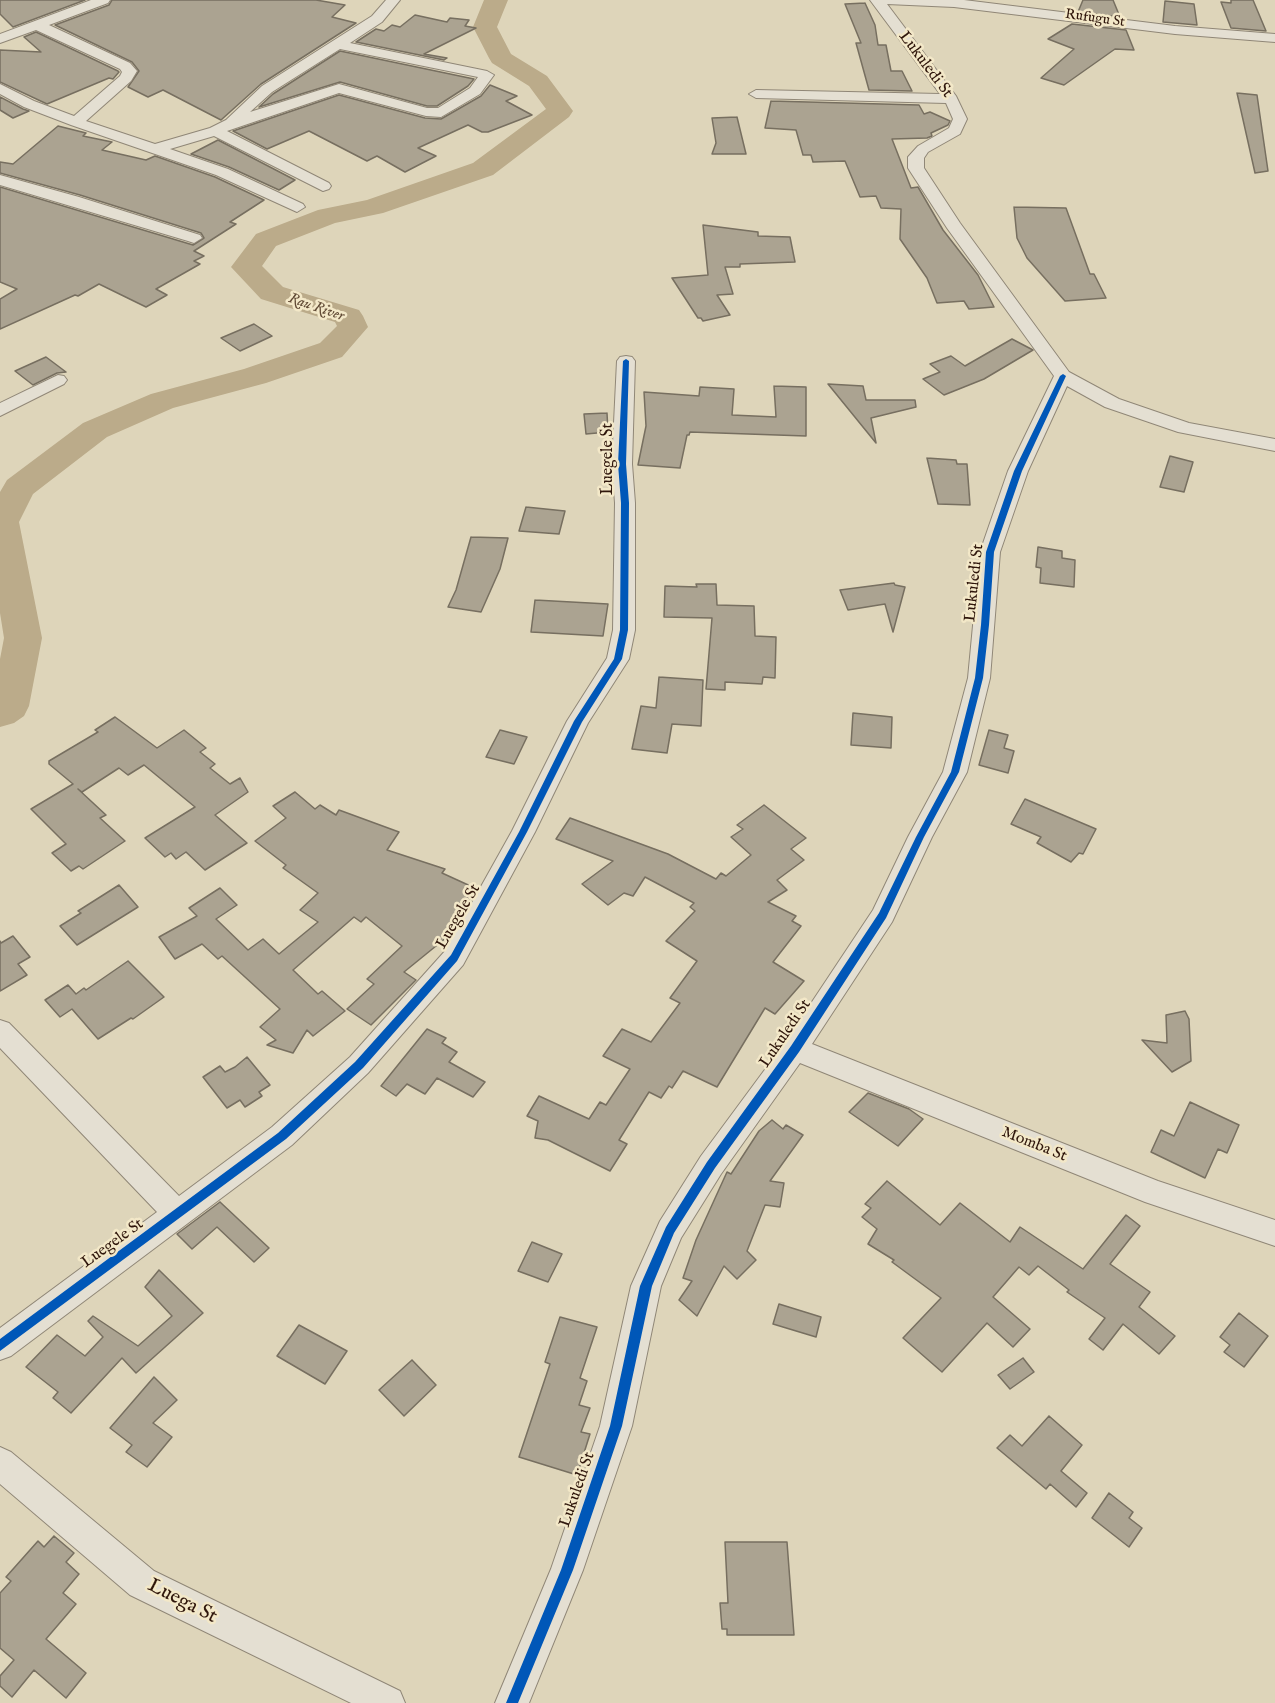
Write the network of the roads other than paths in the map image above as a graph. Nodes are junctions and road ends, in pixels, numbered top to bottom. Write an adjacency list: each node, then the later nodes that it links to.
1 (103, 0): 4 (street)
2 (393, 0): 7 (street)
3 (878, 0): 5 (street, Rufugu St); 10 (street, Lukuledi St)
4 (39, 26): 6 (street); 11 (street)
5 (1275, 38)
6 (0, 39)
7 (336, 44): 12 (street); 12 (street)
8 (0, 88): 11 (street)
9 (756, 94): 10 (street)
10 (951, 99): 19 (street, Lukuledi St)
11 (76, 122): 13 (street)
12 (222, 128): 13 (street); 15 (street)
13 (157, 148): 16 (street)
14 (0, 180): 17 (street)
15 (322, 186)
16 (297, 207)
17 (194, 238)
18 (626, 361): 25 (street, Luegele St)
19 (1063, 376): 22 (street); 24 (street, Lukuledi St)
20 (58, 380): 21 (street)
21 (0, 410)
22 (1275, 445)
23 (0, 1031): 25 (street)
24 (795, 1049): 26 (street, Momba St); 30 (street, Lukuledi St)
25 (178, 1214): 27 (street, Luegele St)
26 (1275, 1233)
27 (0, 1346)
28 (0, 1463): 29 (street, Luega St)
29 (388, 1703)
30 (512, 1703)

